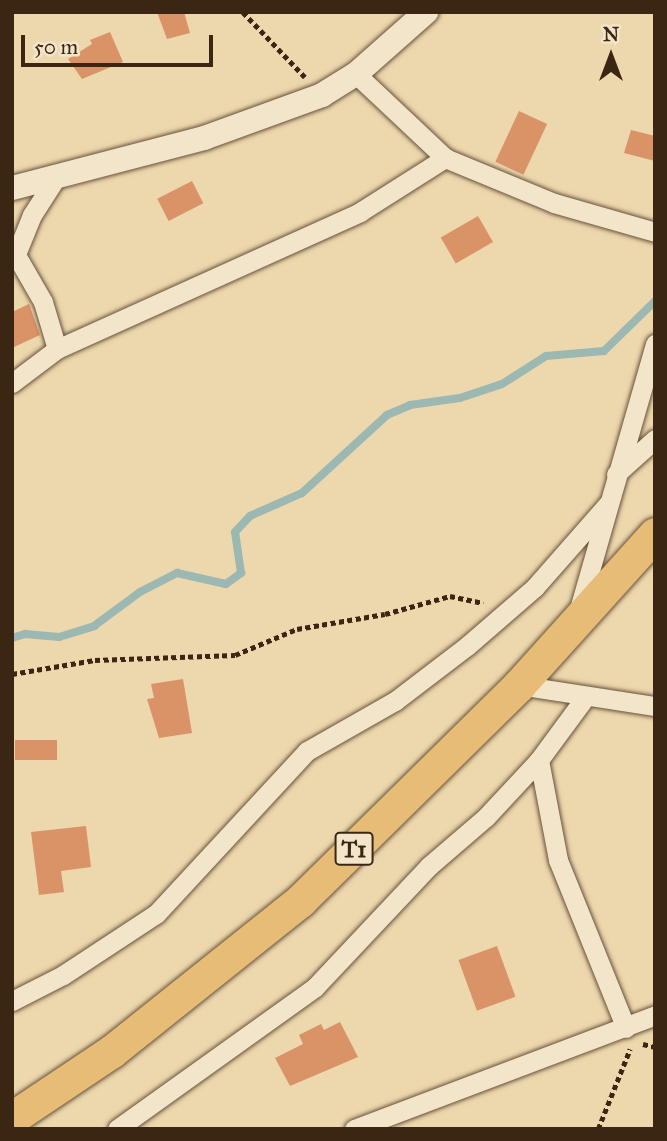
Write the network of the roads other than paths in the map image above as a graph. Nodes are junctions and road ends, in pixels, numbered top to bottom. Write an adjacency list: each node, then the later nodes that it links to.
1 (426, 12): 2 (street)
2 (356, 74): 3 (street); 4 (street)
3 (445, 158): 6 (street); 9 (street)
4 (57, 176): 5 (street); 7 (street)
5 (12, 188)
6 (655, 232)
7 (15, 250): 9 (street)
8 (655, 344): 12 (street)
9 (57, 349): 10 (street)
10 (12, 383)
11 (655, 439): 12 (street)
12 (615, 475): 13 (street)
13 (608, 504): 15 (street); 20 (street)
14 (655, 534): 15 (highway, T1)
15 (578, 615): 16 (highway, T1)
16 (519, 685): 17 (street); 23 (highway, T1)
17 (584, 699): 18 (street); 19 (street)
18 (655, 706)
19 (539, 760): 22 (street); 24 (street)
20 (12, 1001)
21 (655, 1015): 22 (street)
22 (626, 1028): 25 (street)
23 (12, 1118)
24 (117, 1129)
25 (354, 1129)

